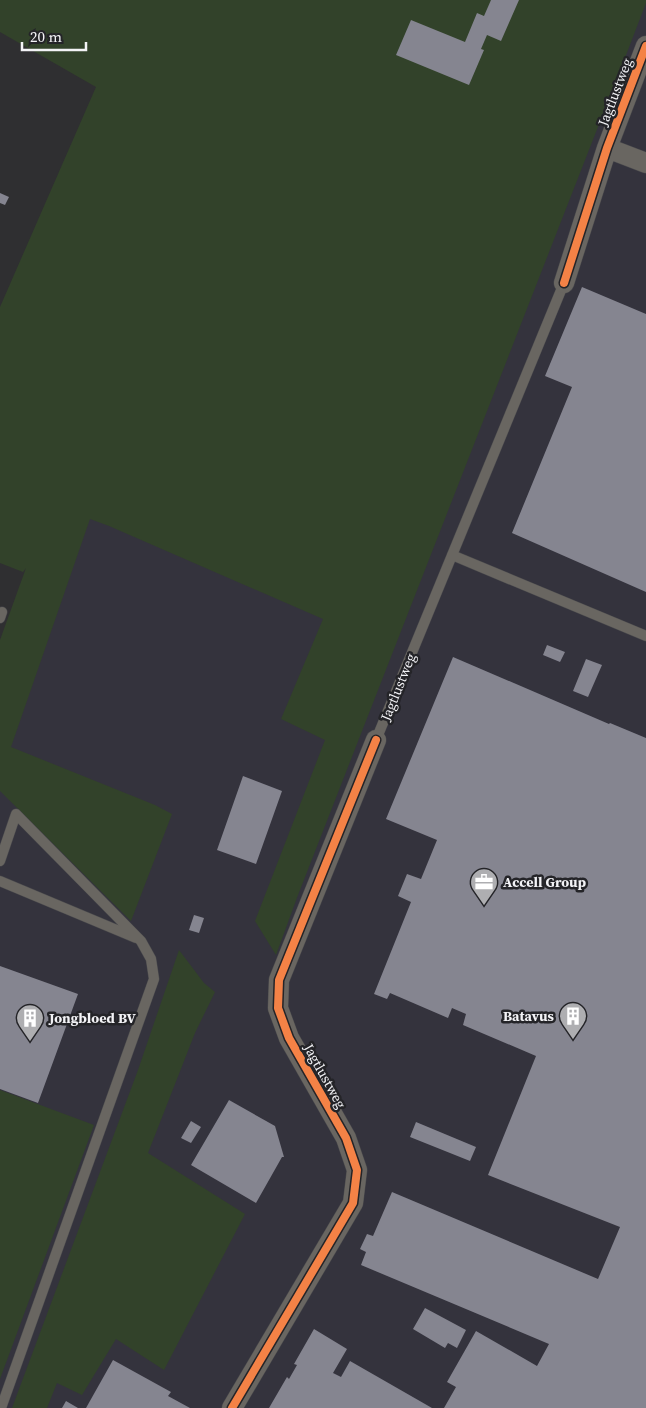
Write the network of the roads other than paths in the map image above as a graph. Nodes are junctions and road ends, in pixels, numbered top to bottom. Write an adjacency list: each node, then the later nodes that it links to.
1 (646, 46): 2 (street, Jagtlustweg)
2 (607, 148): 3 (street); 4 (street, Jagtlustweg)
3 (646, 163)
4 (564, 283): 5 (lane, Jagtlustweg)
5 (452, 555): 6 (lane); 7 (lane, Jagtlustweg)
6 (646, 636)
7 (376, 740): 12 (street, Jagtlustweg)
8 (0, 860): 10 (lane)
9 (0, 881): 10 (lane)
10 (141, 941): 11 (lane)
11 (1, 1408)
12 (232, 1408)

